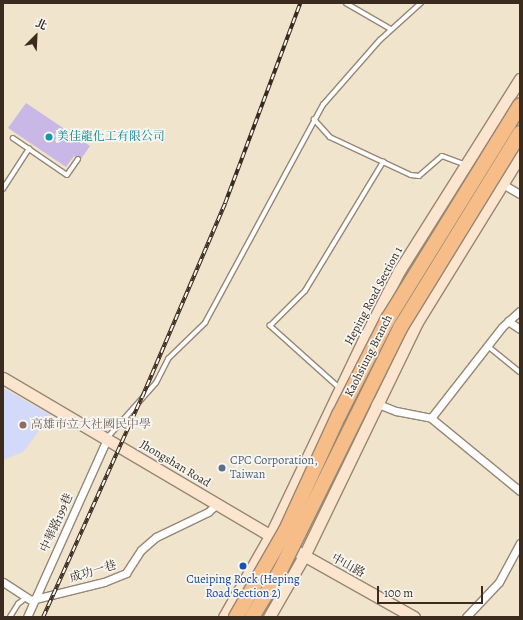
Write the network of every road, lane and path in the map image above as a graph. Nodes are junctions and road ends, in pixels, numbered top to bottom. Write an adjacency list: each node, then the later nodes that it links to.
1 (346, 3): 3 (lane)
2 (421, 3): 3 (lane)
3 (391, 29): 6 (lane)
4 (520, 79): 13 (street, Heping Road Section 1)
5 (520, 105): 40 (highway, Kaohsiung Branch, bridge)
6 (314, 120): 12 (lane); 26 (lane)
7 (520, 133): 41 (highway, Kaohsiung Branch, bridge)
8 (13, 138): 9 (lane)
9 (29, 149): 11 (lane); 15 (lane)
10 (520, 155): 14 (street)
11 (78, 159)
12 (383, 162): 13 (lane); 23 (lane)
13 (467, 165): 14 (street); 23 (street, Heping Road Section 1)
14 (502, 184): 16 (street); 24 (street)
15 (3, 189)
16 (520, 194)
17 (520, 311): 18 (street)
18 (508, 320): 19 (street); 20 (street)
19 (520, 329)
20 (488, 346): 21 (lane); 25 (street)
21 (520, 372)
22 (3, 378): 26 (street, Jhongshan Road)
23 (341, 389): 24 (street); 27 (street, Heping Road Section 1)
24 (377, 404): 25 (street); 33 (street)
25 (431, 418): 28 (street)
26 (107, 439): 29 (street, Jhongshan Road); 36 (street, 中華路199巷)
27 (314, 444): 30 (street, Heping Road Section 1); 32 (street)
28 (520, 491)
29 (217, 504): 30 (street, Jhongshan Road); 36 (street, 成功一巷)
30 (270, 536): 32 (street, 中山路); 39 (street, Heping Road Section 1)
31 (520, 543): 45 (street)
32 (286, 545): 33 (street, 中山路); 42 (street)
33 (304, 556): 43 (street); 44 (street, 中山路)
34 (3, 582): 35 (street, 成功一巷)
35 (26, 598): 36 (street, 成功一巷); 37 (lane)
36 (34, 600): 38 (street, 中華路199巷)
37 (10, 617)
38 (27, 617)
39 (224, 617)
40 (236, 617)
41 (252, 617)
42 (261, 617)
43 (269, 617)
44 (414, 617)
45 (466, 617)

